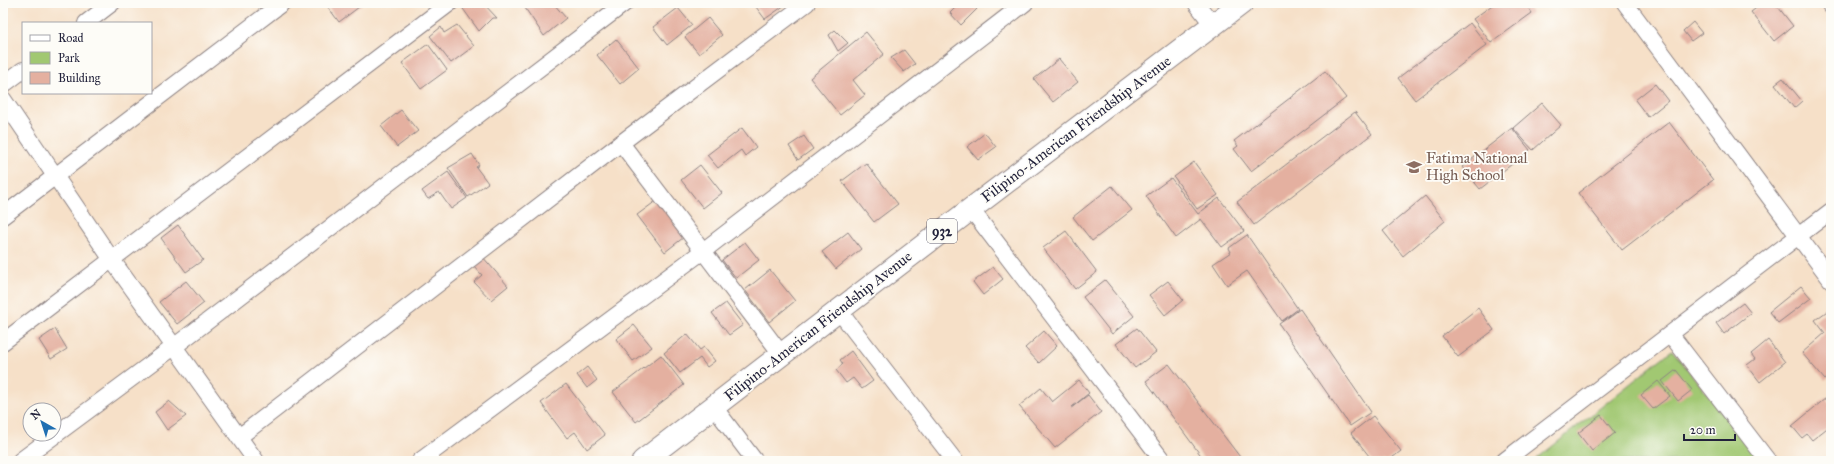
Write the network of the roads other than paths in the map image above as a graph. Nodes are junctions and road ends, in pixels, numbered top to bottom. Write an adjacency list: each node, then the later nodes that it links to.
1 (112, 3): 12 (street)
2 (282, 3): 18 (street)
3 (450, 3): 24 (street)
4 (625, 3): 29 (street)
5 (807, 3): 17 (street)
6 (1025, 3): 23 (street)
7 (1196, 3): 13 (street)
8 (1242, 3): 13 (main road, Filipino-American Friendship Avenue / 932)
9 (1625, 3): 22 (street)
10 (1829, 3): 11 (street)
11 (1831, 6)
12 (87, 22)
13 (1213, 26): 19 (main road, Filipino-American Friendship Avenue / 932)
14 (22, 71): 15 (street)
15 (3, 85)
16 (3, 99): 18 (street)
17 (621, 143): 23 (street); 32 (street)
18 (56, 176): 21 (street); 24 (street)
19 (971, 208): 26 (main road, Filipino-American Friendship Avenue / 932); 39 (street)
20 (1831, 211): 22 (street)
21 (3, 216)
22 (1798, 236): 25 (street); 27 (street)
23 (703, 251): 30 (street); 35 (street)
24 (112, 260): 28 (street); 29 (street)
25 (1831, 280)
26 (839, 311): 30 (main road, Filipino-American Friendship Avenue / 932); 38 (street)
27 (1672, 335): 40 (street); 41 (street)
28 (3, 342)
29 (175, 346): 32 (street); 33 (street)
30 (782, 355): 31 (main road, Filipino-American Friendship Avenue / 932)
31 (714, 407): 36 (main road, Filipino-American Friendship Avenue / 932); 37 (street)
32 (238, 437): 34 (street)
33 (20, 461)
34 (256, 461)
35 (420, 461)
36 (643, 461)
37 (755, 461)
38 (956, 461)
39 (1163, 461)
40 (1504, 461)
41 (1768, 461)

